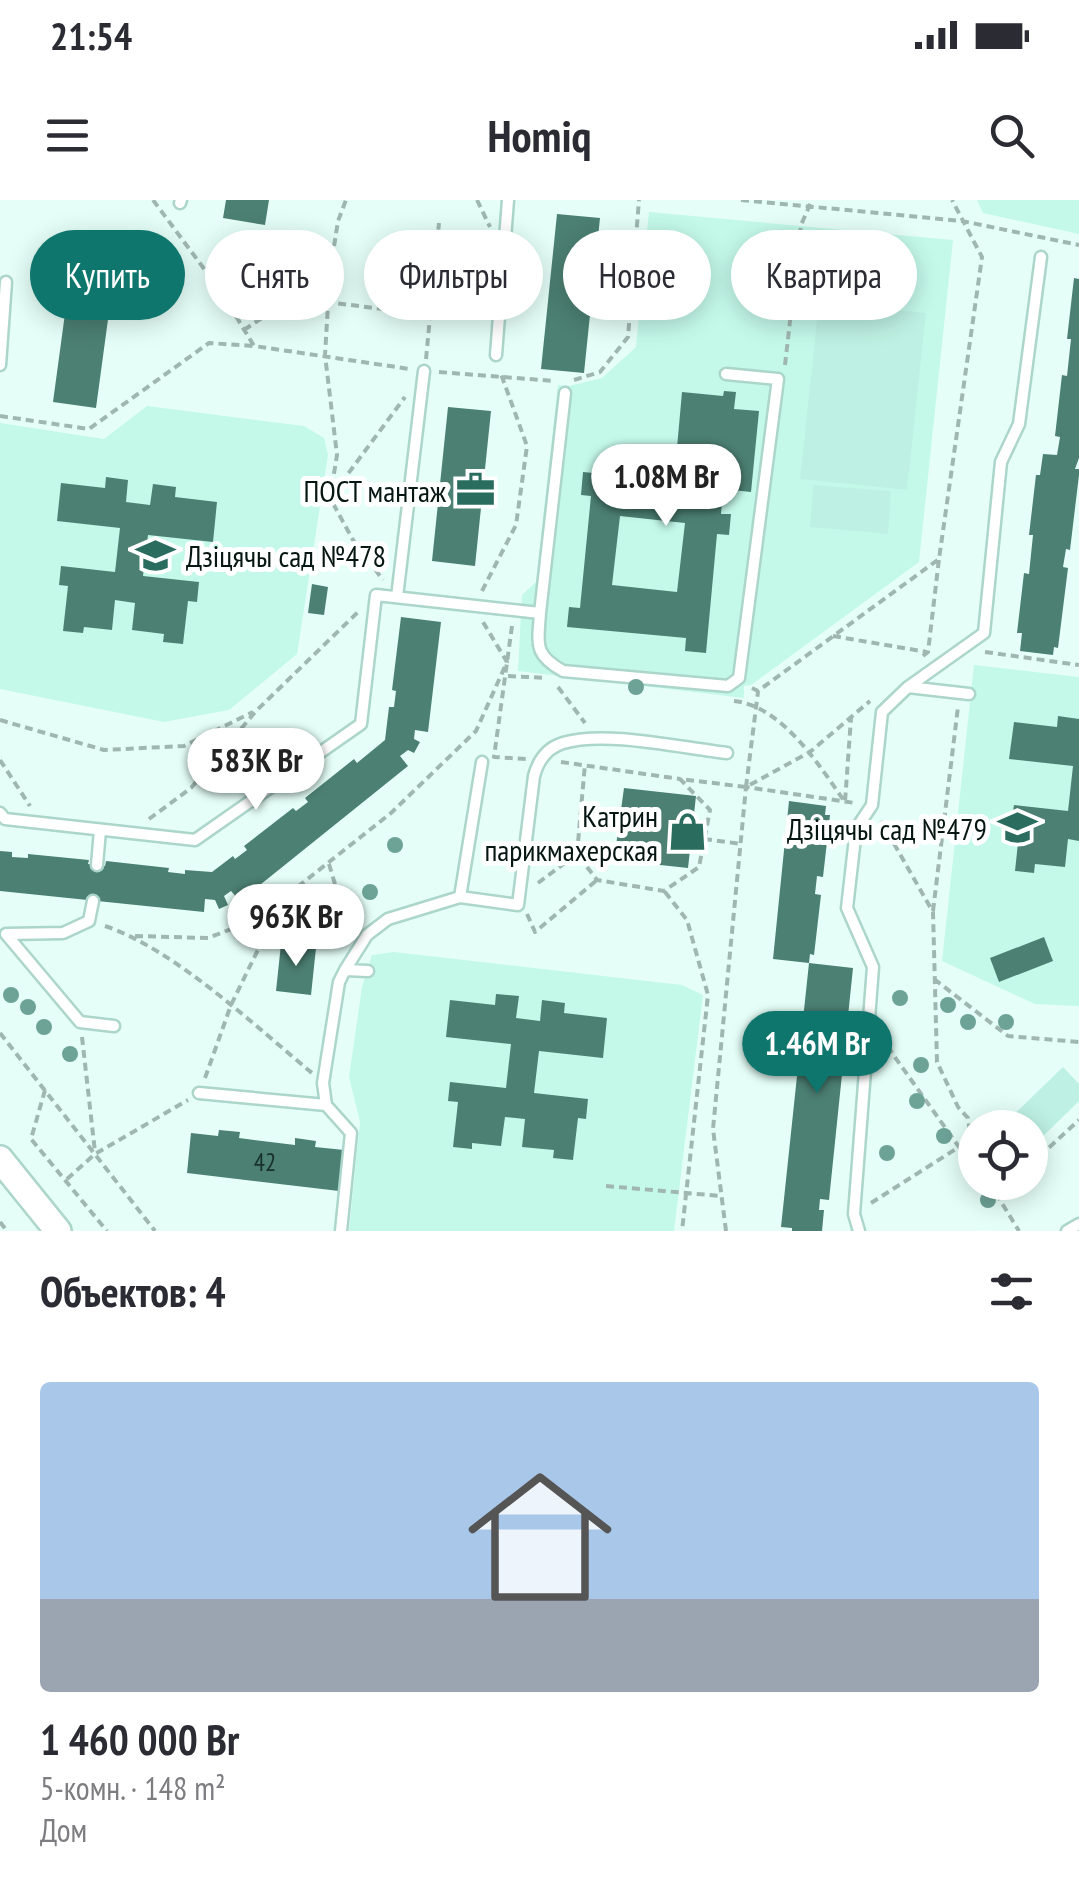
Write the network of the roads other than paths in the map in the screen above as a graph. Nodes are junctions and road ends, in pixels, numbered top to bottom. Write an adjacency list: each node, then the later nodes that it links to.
1 (508, 200): 4 (lane)
2 (1040, 258): 11 (lane)
3 (6, 282): 5 (lane)
4 (496, 355)
5 (0, 365)
6 (424, 371): 9 (lane)
7 (726, 374): 10 (lane)
8 (566, 393): 10 (lane)
9 (396, 598): 10 (lane); 16 (lane)
10 (540, 613)
11 (908, 687): 12 (lane); 30 (lane)
12 (964, 694)
13 (728, 753): 18 (lane)
14 (482, 762): 18 (lane)
15 (0, 813): 16 (lane)
16 (100, 830): 17 (lane)
17 (97, 865)
18 (460, 898): 21 (lane)
19 (94, 901): 20 (lane)
20 (3, 934): 23 (lane)
21 (345, 970): 22 (lane); 25 (lane)
22 (368, 971)
23 (114, 1026)
24 (199, 1093): 25 (lane)
25 (326, 1105): 29 (lane)
26 (0, 1159): 28 (street)
27 (1079, 1224): 31 (lane)
28 (58, 1231)
29 (341, 1231)
30 (859, 1231)
31 (1067, 1231)

